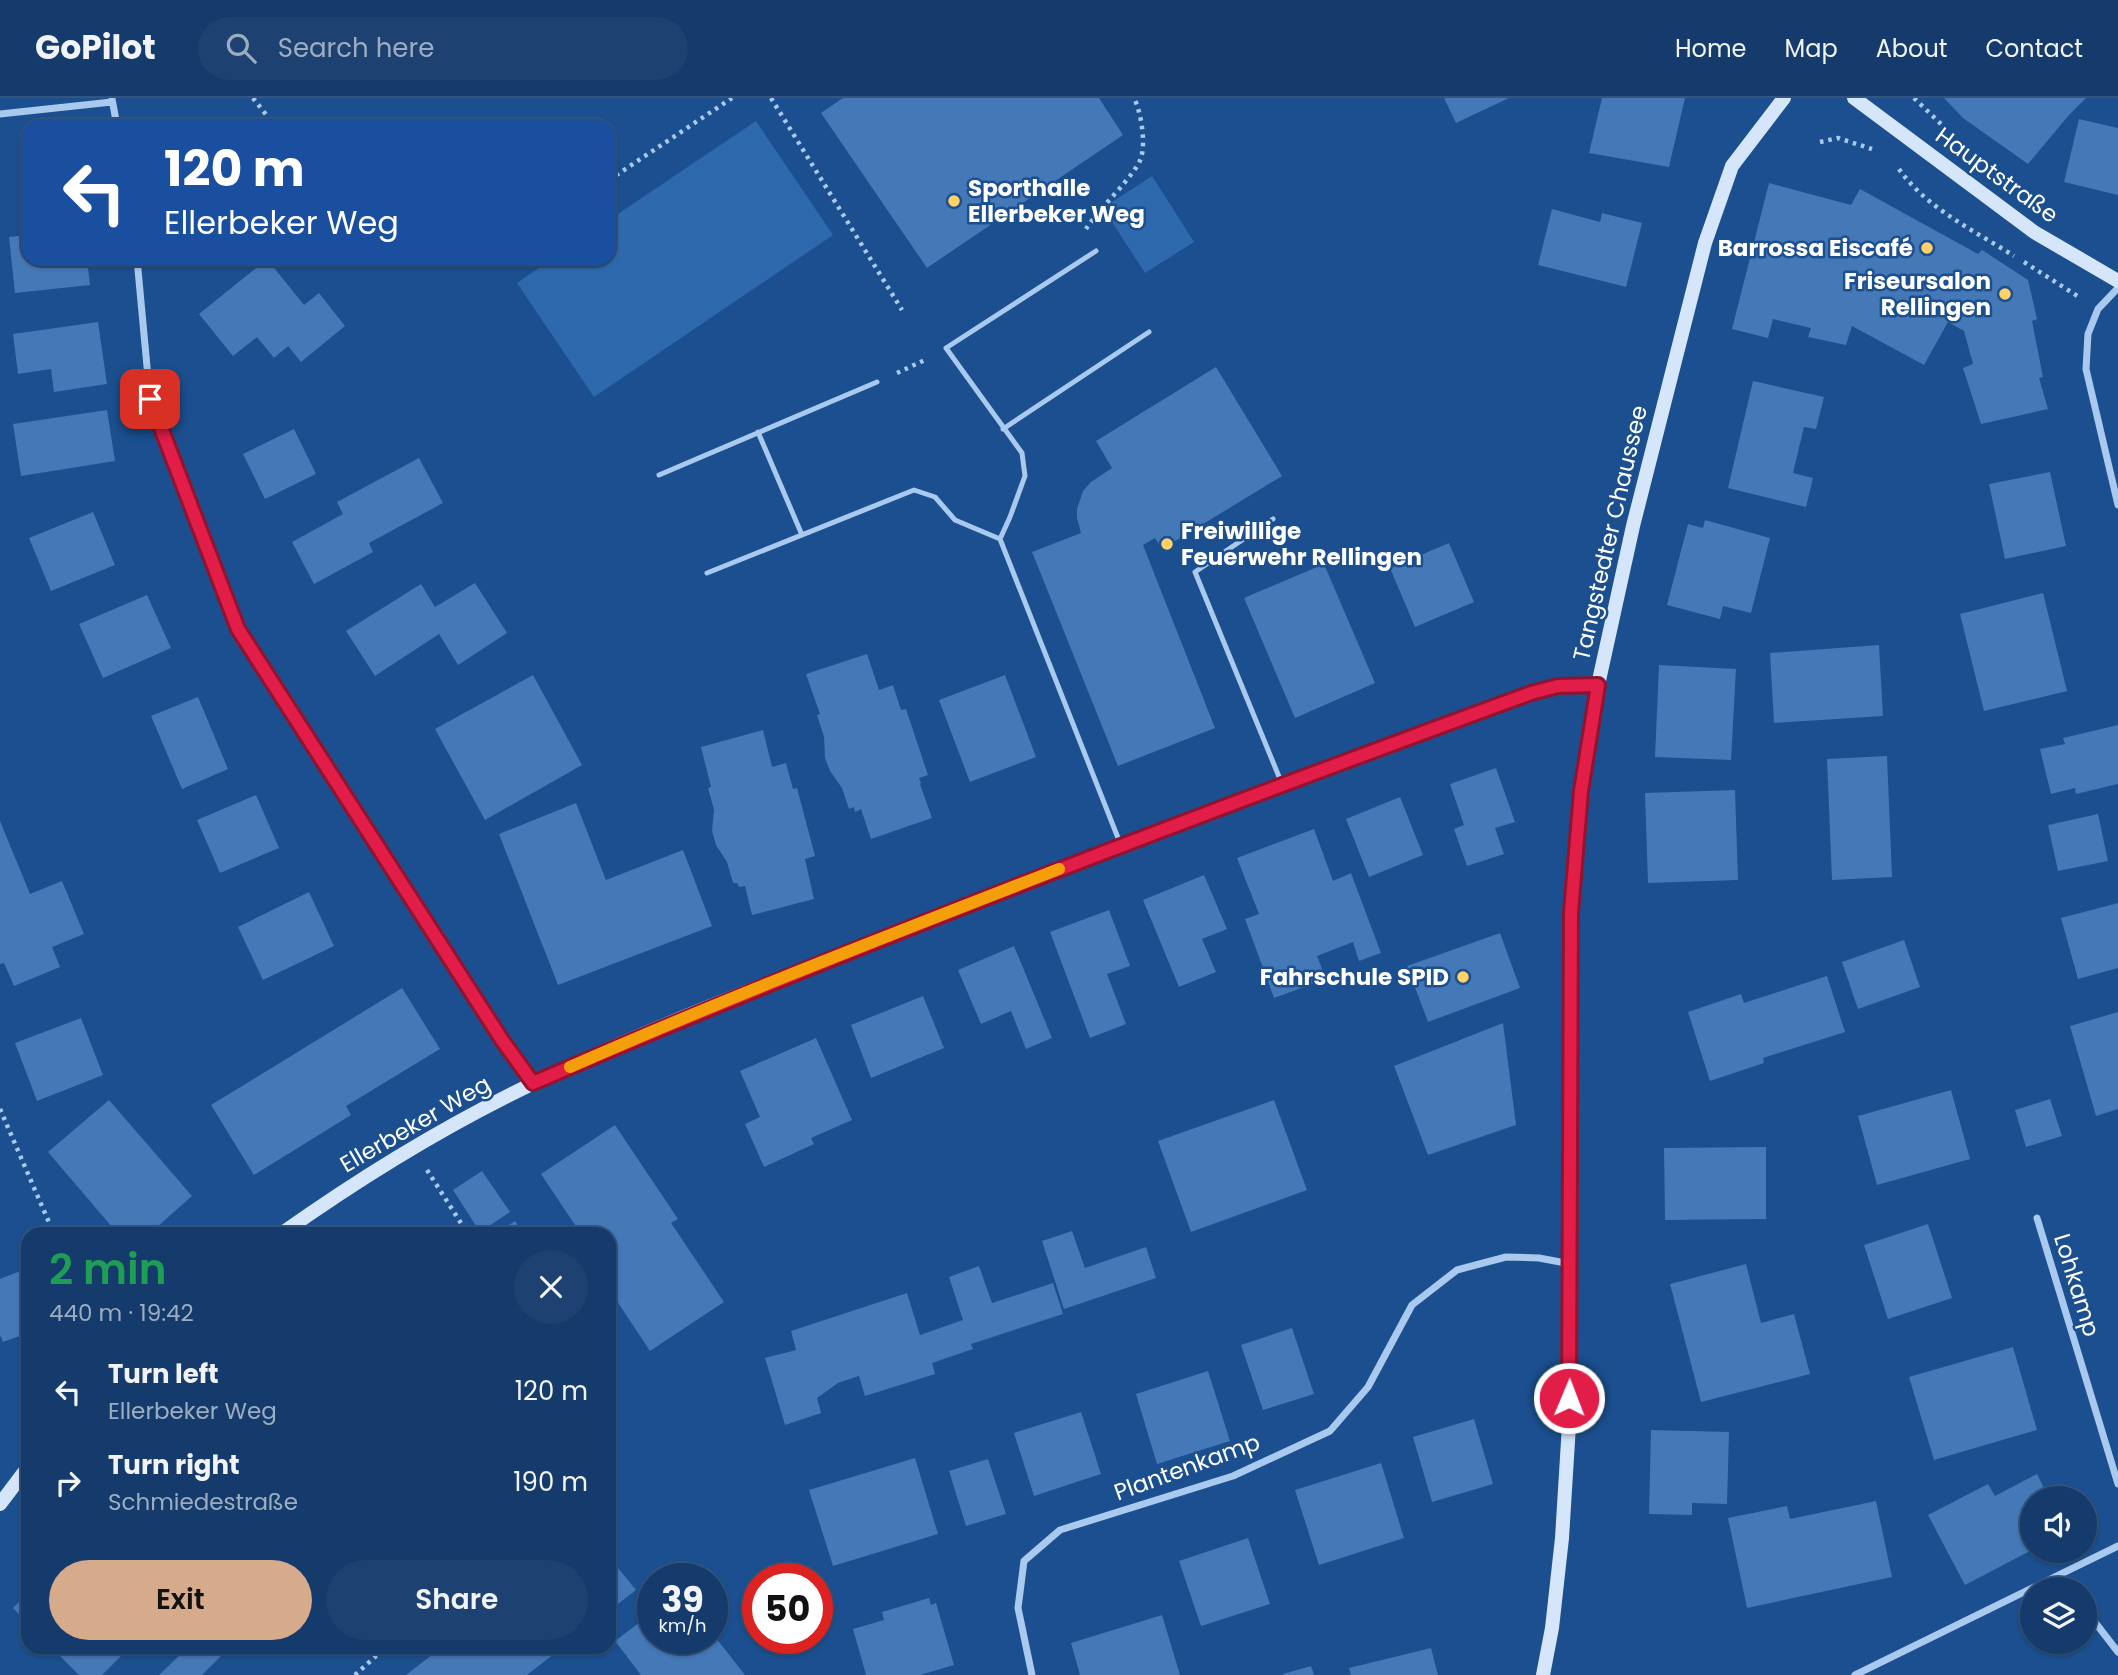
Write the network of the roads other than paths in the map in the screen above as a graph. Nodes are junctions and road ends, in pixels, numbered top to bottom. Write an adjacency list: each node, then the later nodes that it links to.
1 (1784, 98): 20 (main road, Tangstedter Chaussee)
2 (1854, 98): 8 (main road, Hauptstraße)
3 (112, 100): 4 (street); 5 (street)
4 (0, 114)
5 (116, 119)
6 (1096, 251): 12 (lane)
7 (138, 266): 23 (street)
8 (2118, 281)
9 (2118, 288): 15 (street)
10 (1149, 332): 12 (lane)
11 (877, 382): 13 (lane)
12 (1003, 429): 18 (lane)
13 (758, 432): 14 (lane); 17 (lane)
14 (659, 475)
15 (2118, 505)
16 (1273, 519): 21 (lane)
17 (802, 535): 18 (lane); 19 (lane)
18 (1000, 539): 22 (lane)
19 (707, 573)
20 (1598, 685): 21 (main road, Ellerbeker Weg); 26 (main road, Tangstedter Chaussee)
21 (1282, 784): 22 (main road, Ellerbeker Weg)
22 (1121, 845): 23 (main road, Ellerbeker Weg)
23 (533, 1083): 25 (main road, Ellerbeker Weg)
24 (2037, 1218): 28 (street, Lohkamp)
25 (291, 1227)
26 (1571, 1265): 34 (street, Plantenkamp); 35 (main road, Tangstedter Chaussee)
27 (21, 1476): 29 (main road)
28 (2118, 1484)
29 (0, 1504)
30 (2118, 1546): 31 (street)
31 (2059, 1575): 36 (street)
32 (2097, 1625): 33 (street)
33 (2118, 1652)
34 (1032, 1675)
35 (1543, 1675)
36 (1856, 1675)

